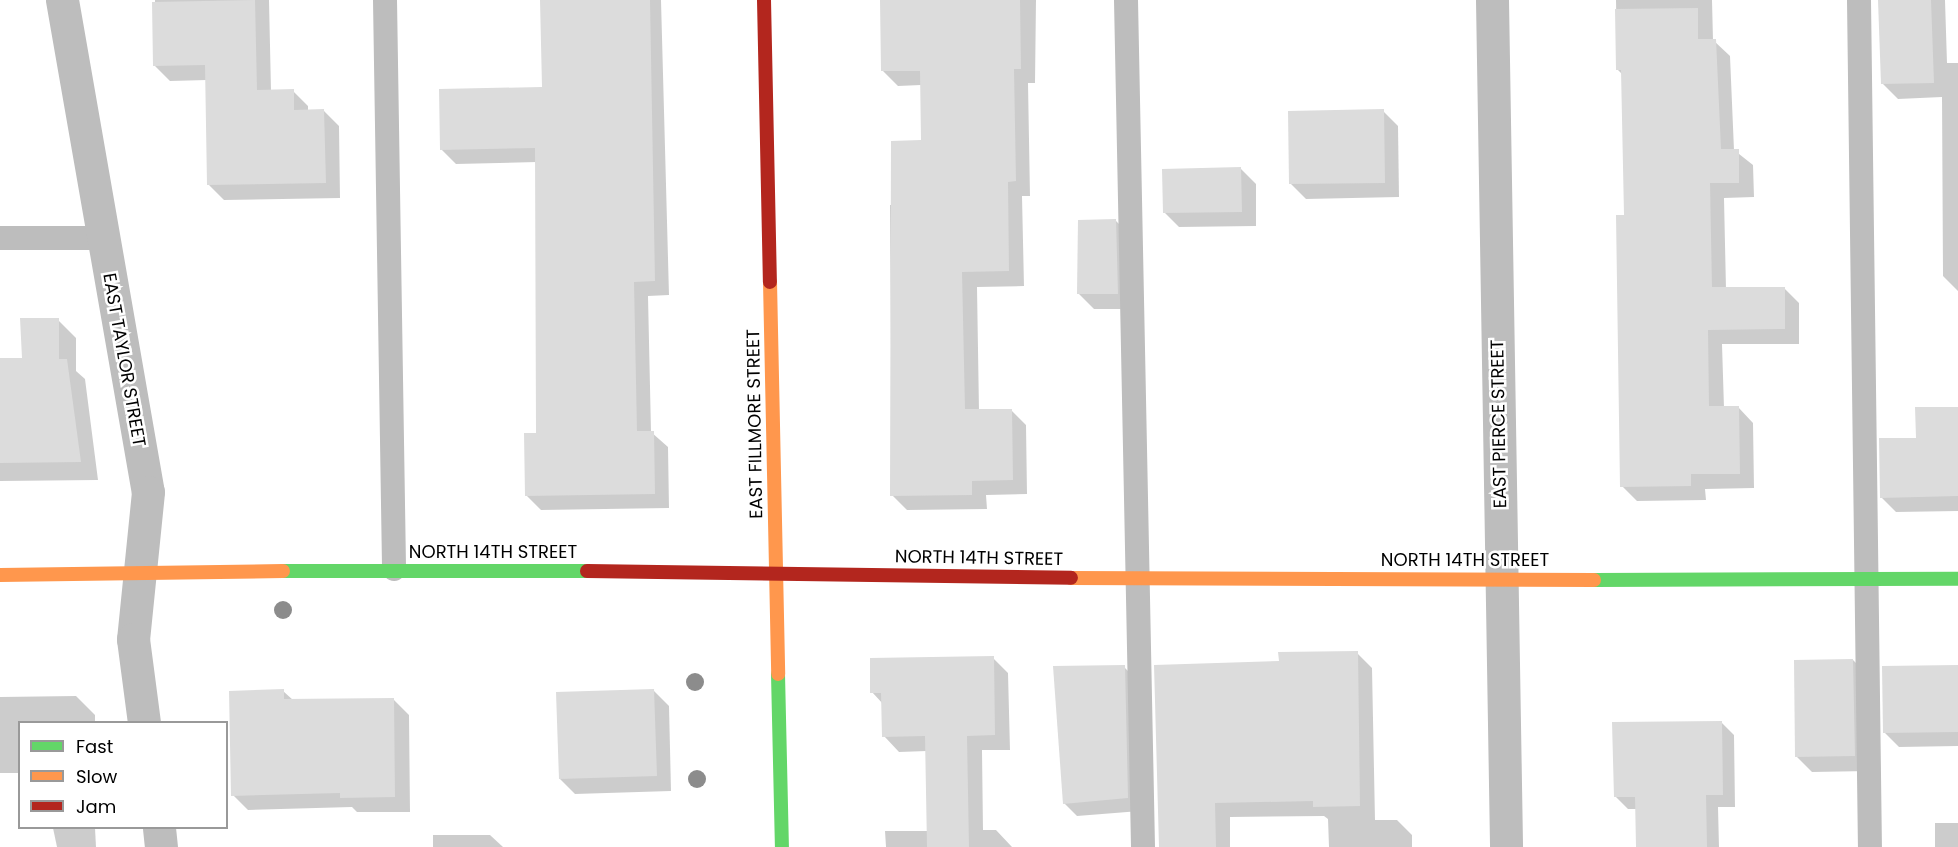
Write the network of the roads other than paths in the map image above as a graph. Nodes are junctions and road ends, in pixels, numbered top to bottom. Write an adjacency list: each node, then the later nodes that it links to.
1 (62, 0): 8 (street, EAST TAYLOR STREET)
2 (385, 0): 9 (lane)
3 (764, 0): 10 (street, EAST FILLMORE STREET)
4 (1126, 0): 16 (lane)
5 (1492, 0): 13 (street, EAST PIERCE STREET)
6 (1859, 0): 14 (lane)
7 (0, 237): 8 (lane)
8 (102, 238): 11 (street, EAST TAYLOR STREET)
9 (394, 569): 10 (street, NORTH 14TH STREET); 11 (street, NORTH 14TH STREET)
10 (776, 573): 16 (street, NORTH 14TH STREET); 20 (street, EAST FILLMORE STREET)
11 (139, 574): 12 (street, NORTH 14TH STREET); 17 (street, EAST TAYLOR STREET)
12 (0, 575)
13 (1501, 578): 14 (street, NORTH 14TH STREET); 16 (street, NORTH 14TH STREET); 22 (street, EAST PIERCE STREET)
14 (1866, 579): 15 (street, NORTH 14TH STREET); 23 (lane)
15 (1958, 579)
16 (1138, 581): 21 (lane)
17 (144, 721)
18 (159, 829): 19 (street)
19 (161, 847)
20 (782, 847)
21 (1143, 847)
22 (1506, 847)
23 (1870, 847)

